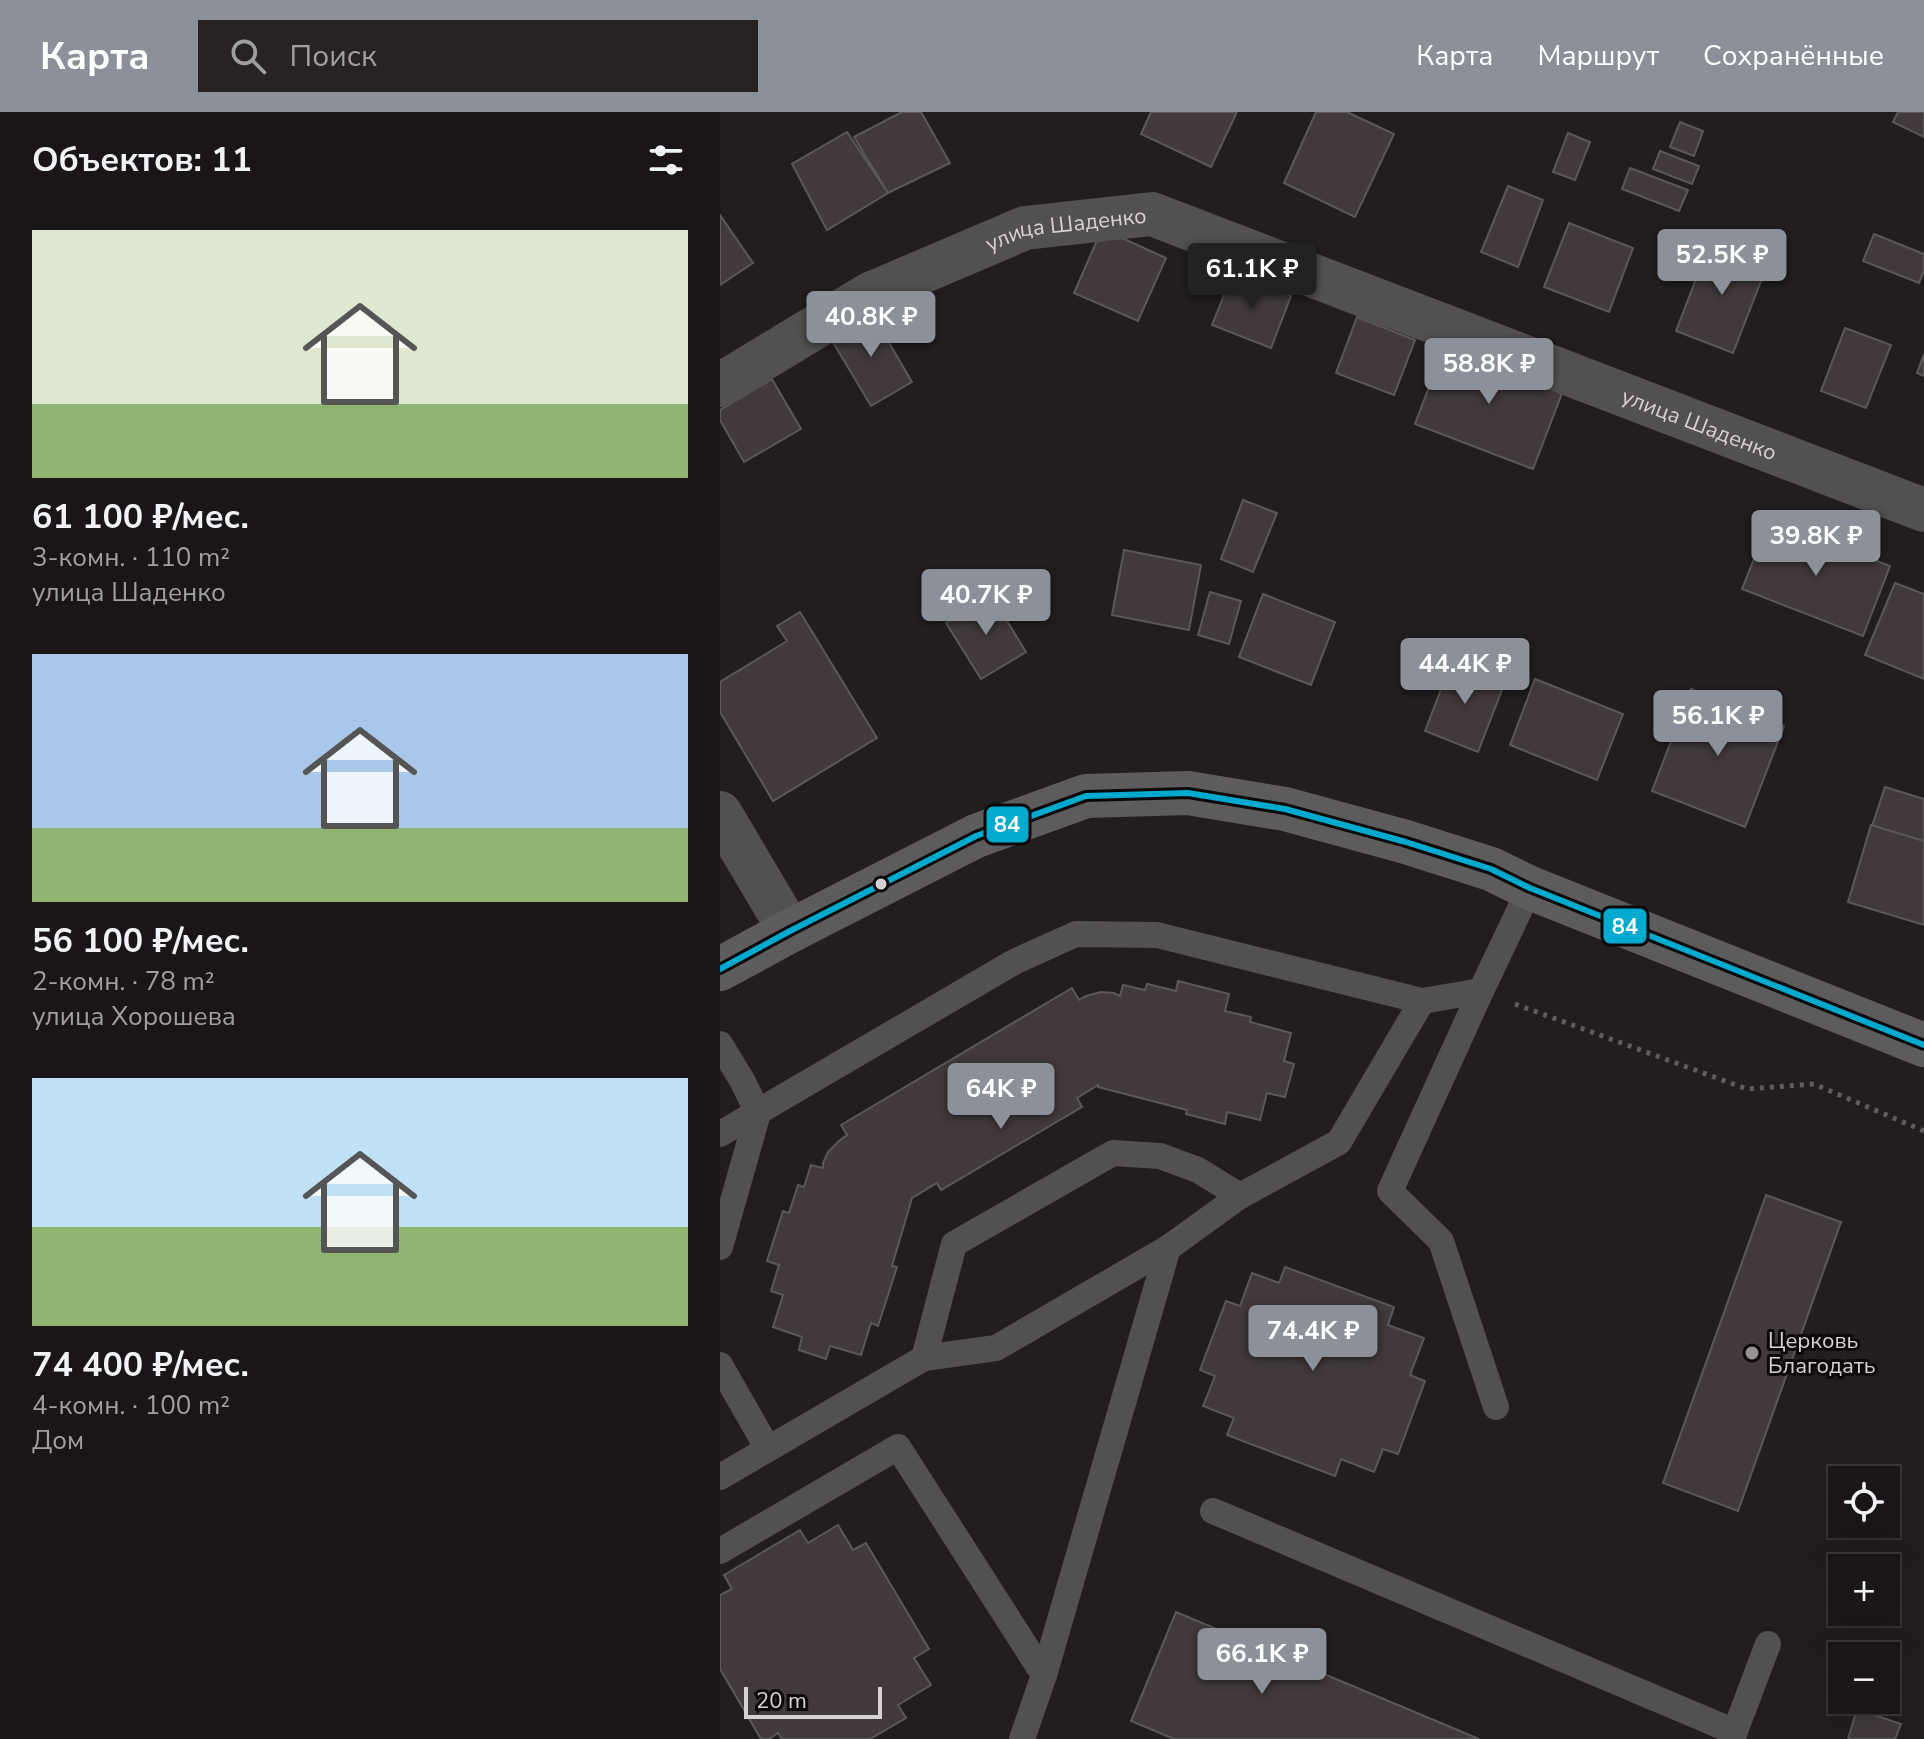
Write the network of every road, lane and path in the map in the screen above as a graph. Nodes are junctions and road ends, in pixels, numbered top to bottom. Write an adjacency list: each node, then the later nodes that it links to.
1 (720, 385): 2 (street, улица Шаденко)
2 (1924, 510)
3 (720, 813): 5 (street)
4 (1530, 888): 5 (main road); 7 (lane); 10 (main road)
5 (790, 931): 6 (main road)
6 (720, 969)
7 (1481, 991): 8 (lane); 12 (path); 19 (lane)
8 (1422, 1001): 11 (lane); 14 (lane)
9 (720, 1044): 11 (lane)
10 (1924, 1045)
11 (758, 1113): 13 (lane); 15 (lane)
12 (1924, 1131)
13 (720, 1134)
14 (1240, 1196): 16 (lane); 17 (lane)
15 (720, 1247)
16 (1168, 1248): 17 (lane); 25 (lane)
17 (924, 1358): 20 (lane)
18 (720, 1365): 20 (lane)
19 (1496, 1407)
20 (768, 1449): 21 (lane)
21 (720, 1477)
22 (1213, 1511): 26 (lane)
23 (720, 1551): 25 (lane)
24 (1768, 1644): 26 (lane)
25 (1044, 1675): 27 (lane)
26 (1733, 1736)
27 (1022, 1739)

